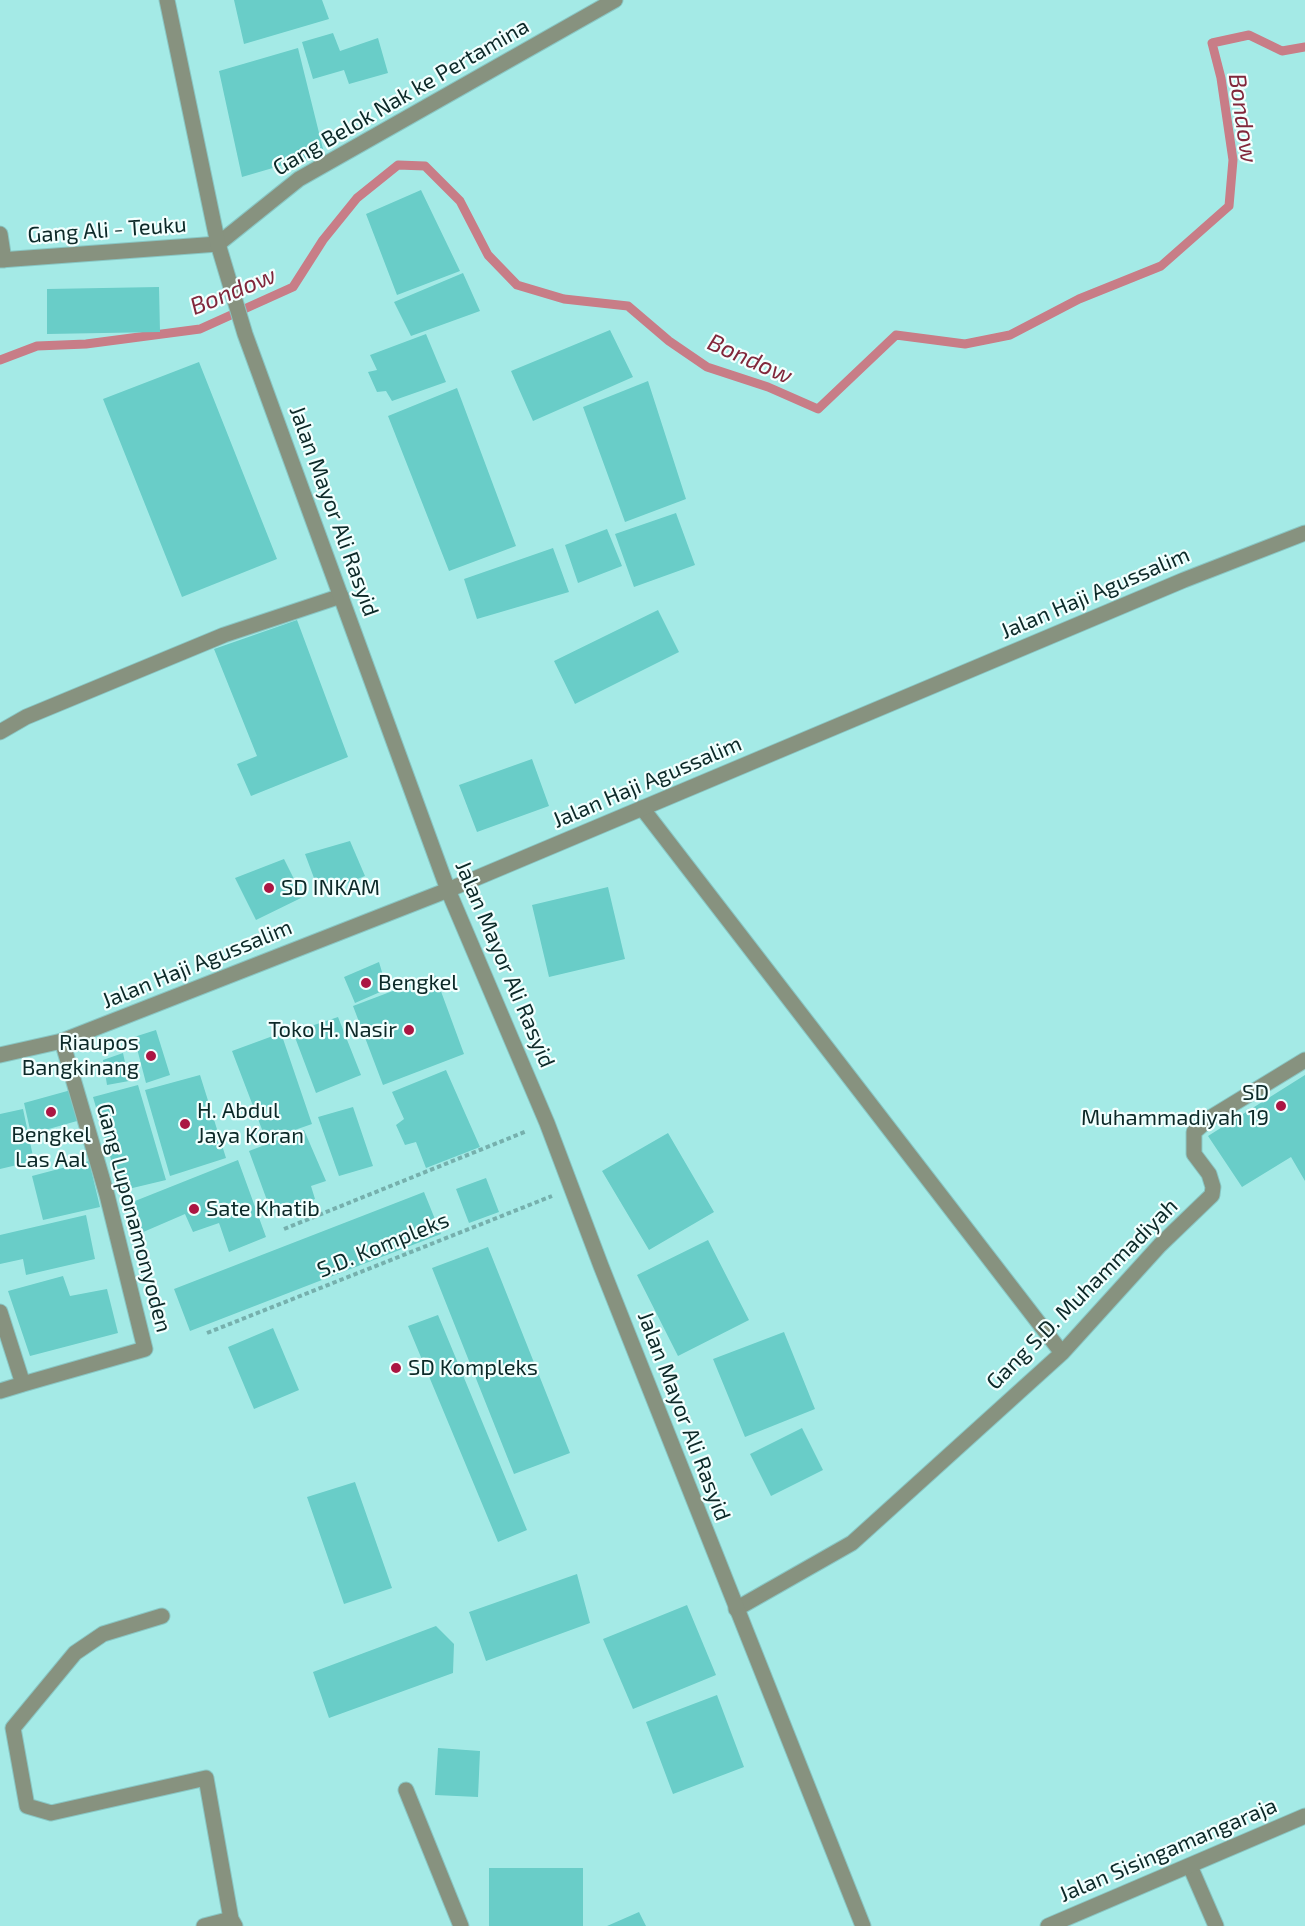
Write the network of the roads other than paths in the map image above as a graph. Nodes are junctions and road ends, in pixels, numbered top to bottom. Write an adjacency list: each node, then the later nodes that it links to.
1 (167, 0): 4 (street, Jalan Mayor Ali Rasyid)
2 (615, 0): 4 (street, Gang Belok Nak ke Pertamina)
3 (0, 234): 5 (street)
4 (218, 244): 5 (street, Gang Ali - Teuku); 7 (street, Jalan Mayor Ali Rasyid)
5 (2, 260)
6 (1305, 533): 9 (street, Jalan Haji Agussalim)
7 (341, 596): 8 (street); 10 (street, Jalan Mayor Ali Rasyid)
8 (0, 732)
9 (642, 808): 10 (street, Jalan Haji Agussalim); 15 (street)
10 (448, 890): 11 (street, Jalan Haji Agussalim); 18 (street, Jalan Mayor Ali Rasyid)
11 (62, 1041): 12 (street, Jalan Haji Agussalim); 16 (street, Gang Luponamonyoden)
12 (0, 1055)
13 (1305, 1060): 15 (street, Gang S.D. Muhammadiyah)
14 (0, 1312): 16 (street)
15 (1062, 1353): 18 (street, Gang S.D. Muhammadiyah)
16 (23, 1384): 17 (street)
17 (0, 1391)
18 (736, 1609): 26 (street, Jalan Mayor Ali Rasyid)
19 (162, 1616): 23 (street)
20 (406, 1790): 25 (street)
21 (1305, 1816): 22 (street, Jalan Sisingamangaraja)
22 (1190, 1866): 27 (street, Jalan Sisingamangaraja); 28 (street)
23 (233, 1922): 24 (street)
24 (204, 1926)
25 (461, 1926)
26 (863, 1926)
27 (1048, 1926)
28 (1216, 1926)

